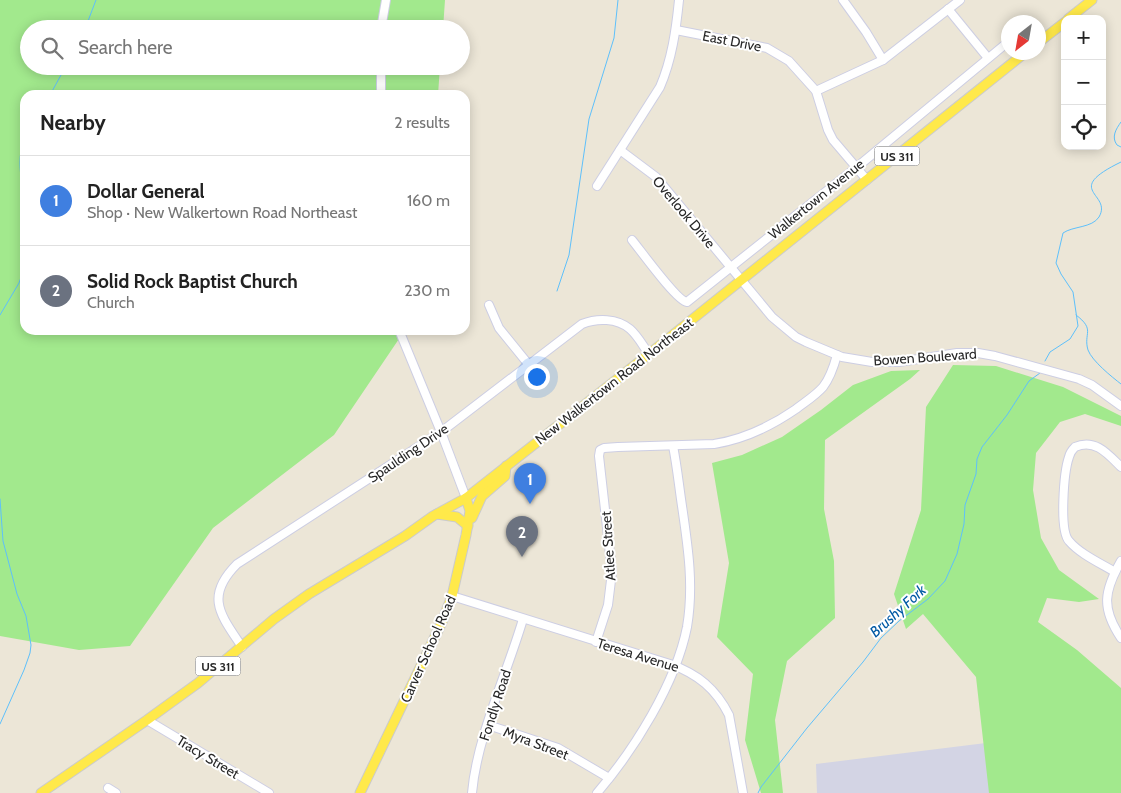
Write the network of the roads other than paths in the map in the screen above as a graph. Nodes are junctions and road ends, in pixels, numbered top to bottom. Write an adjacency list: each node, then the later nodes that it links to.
1 (386, 0): 8 (street)
2 (679, 0): 10 (street)
3 (843, 0): 14 (street)
4 (960, 0): 6 (street)
5 (1092, 0): 7 (main road)
6 (948, 9): 13 (street); 14 (street)
7 (1073, 15)
8 (383, 20)
9 (1061, 25): 11 (main road)
10 (676, 30): 18 (street, East Drive); 19 (street)
11 (1046, 37)
12 (1001, 48): 13 (street, Walkertown Avenue)
13 (988, 58): 20 (street, Walkertown Avenue)
14 (883, 60): 18 (street)
15 (1016, 60): 21 (main road, New Walkertown Road Northeast / US 311)
16 (381, 75): 17 (street)
17 (381, 90)
18 (816, 91): 20 (street, East Drive)
19 (620, 150): 22 (street); 24 (street, Overlook Drive)
20 (857, 167): 21 (street, East Drive); 24 (street, Walkertown Avenue)
21 (867, 180): 25 (main road, New Walkertown Road Northeast / US 311)
22 (597, 186)
23 (632, 240): 24 (street, Walkertown Avenue)
24 (730, 268): 25 (street, Overlook Drive)
25 (741, 281): 28 (main road, New Walkertown Road Northeast / US 311); 29 (street, Bowen Boulevard)
26 (489, 305): 30 (street)
27 (401, 335): 32 (street)
28 (649, 354): 30 (street, Spaulding Drive); 34 (main road, New Walkertown Road Northeast / US 311)
29 (837, 355): 31 (street, Bowen Boulevard); 33 (street)
30 (529, 365): 32 (street, Spaulding Drive)
31 (1121, 406)
32 (441, 432): 36 (street); 45 (street, Spaulding Drive)
33 (673, 446): 44 (street, Atlee Street); 46 (street)
34 (506, 466): 36 (main road, New Walkertown Road Northeast / US 311); 38 (main road)
35 (1121, 467): 40 (street)
36 (466, 498): 37 (main road, New Walkertown Road Northeast / US 311); 38 (main road, Carver School Road)
37 (437, 514): 38 (main road); 45 (main road, New Walkertown Road Northeast / US 311)
38 (468, 526): 41 (main road, Carver School Road)
39 (1121, 561): 40 (street)
40 (1115, 572): 43 (street)
41 (452, 596): 42 (street, Teresa Avenue); 54 (main road, Carver School Road)
42 (523, 619): 44 (street, Teresa Avenue); 48 (street, Fondly Road)
43 (1121, 638)
44 (596, 642): 46 (street, Teresa Avenue)
45 (242, 647): 47 (main road, New Walkertown Road Northeast / US 311)
46 (676, 666): 49 (street); 57 (street, Teresa Avenue)
47 (147, 720): 51 (main road, New Walkertown Road Northeast / US 311); 53 (street, Tracy Street)
48 (488, 725): 49 (street, Myra Street); 55 (street, Fondly Road)
49 (610, 778): 56 (street)
50 (108, 788): 52 (street)
51 (41, 793)
52 (116, 793)
53 (269, 793)
54 (360, 793)
55 (472, 793)
56 (597, 793)
57 (743, 793)

